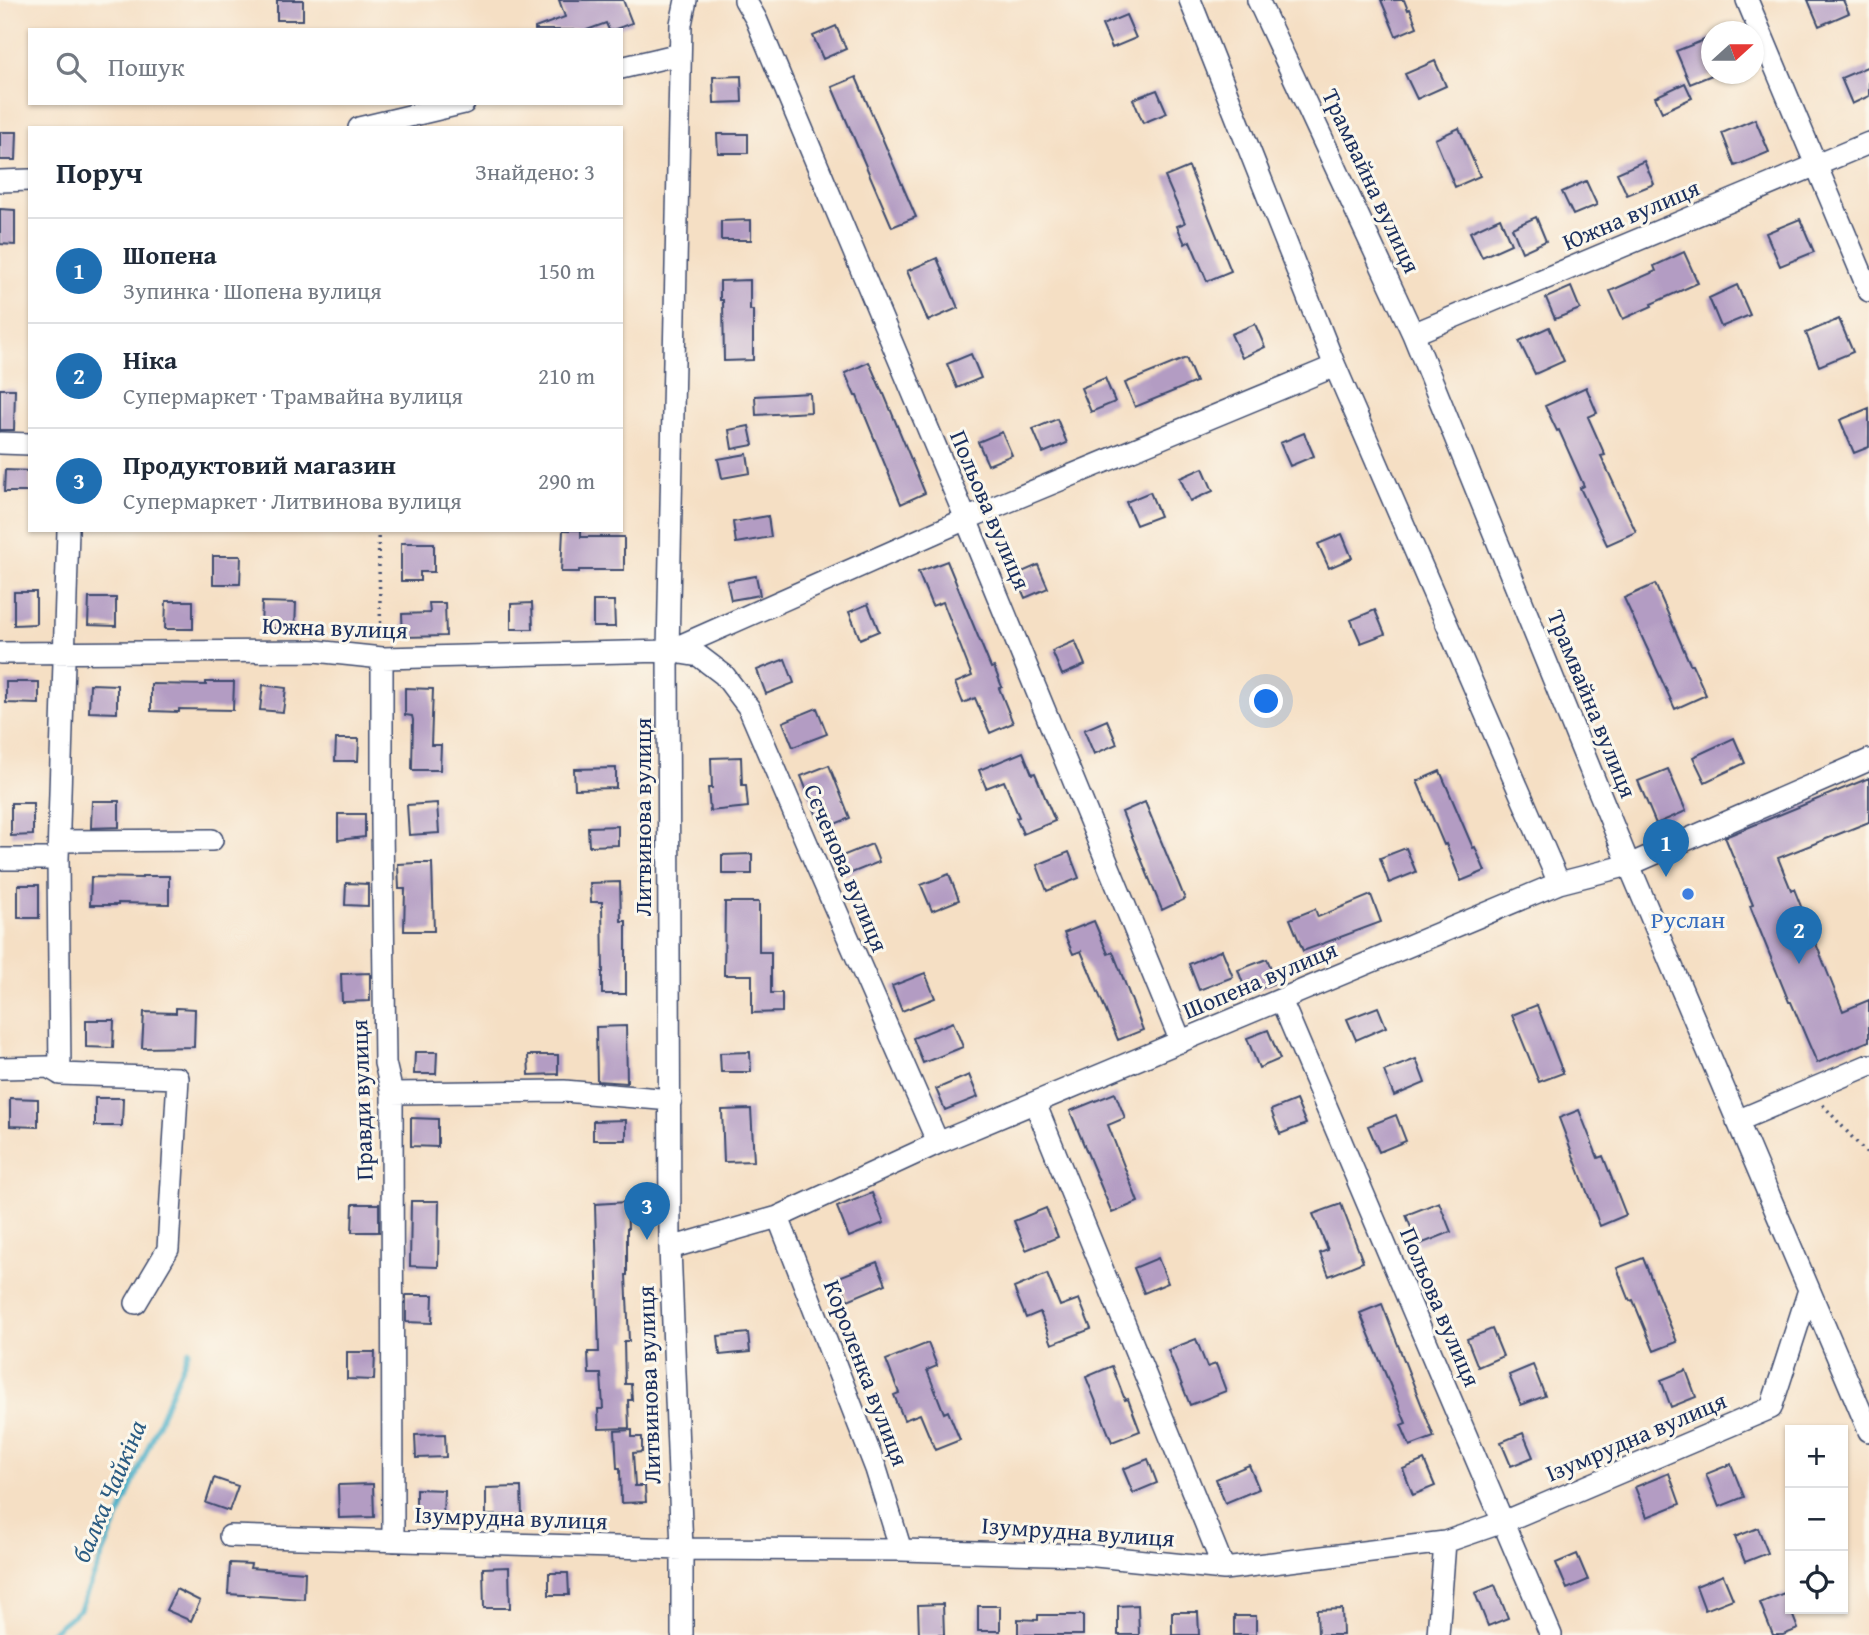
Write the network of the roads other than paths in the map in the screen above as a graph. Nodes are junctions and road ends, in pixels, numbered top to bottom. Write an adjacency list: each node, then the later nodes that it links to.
1 (685, 0): 6 (street, Литвинова вулиця)
2 (745, 0): 19 (street, Польова вулиця)
3 (1190, 0): 16 (street)
4 (1258, 0): 15 (street, Трамвайна вулиця)
5 (1747, 0): 11 (street)
6 (680, 54): 7 (street); 21 (street, Литвинова вулиця)
7 (623, 68)
8 (456, 105): 9 (street)
9 (368, 126)
10 (1869, 143): 11 (street, Южна вулиця)
11 (1816, 166): 14 (street); 15 (street, Южна вулиця)
12 (28, 180): 13 (street)
13 (0, 181)
14 (1869, 291)
15 (1413, 334): 29 (street, Трамвайна вулиця)
16 (1335, 366): 19 (street); 30 (street)
17 (0, 443): 18 (street)
18 (28, 444)
19 (965, 519): 21 (street); 32 (street, Польова вулиця)
20 (68, 532): 23 (street)
21 (668, 652): 24 (street, Южна вулиця); 37 (street, Литвинова вулиця); 40 (street, Сєченова вулиця)
22 (0, 653): 23 (street, Южна вулиця)
23 (65, 654): 24 (street, Южна вулиця); 27 (street)
24 (382, 658): 36 (street, Правди вулиця)
25 (1869, 760): 29 (street, Шопена вулиця)
26 (212, 840): 27 (street)
27 (59, 850): 28 (street); 35 (street)
28 (0, 859)
29 (1629, 865): 30 (street, Шопена вулиця); 39 (street, Трамвайна вулиця)
30 (1559, 883): 31 (street, Шопена вулиця)
31 (1281, 1000): 32 (street, Шопена вулиця); 46 (street, Польова вулиця)
32 (1181, 1042): 38 (street, Шопена вулиця)
33 (1869, 1065): 39 (street)
34 (0, 1068): 35 (street)
35 (60, 1074): 44 (street)
36 (392, 1093): 37 (street); 48 (street, Правди вулиця)
37 (671, 1100): 42 (street, Литвинова вулиця)
38 (1035, 1103): 40 (street, Шопена вулиця); 52 (street)
39 (1737, 1121): 43 (street, Трамвайна вулиця)
40 (938, 1143): 41 (street, Шопена вулиця)
41 (778, 1217): 42 (street, Шопена вулиця); 51 (street, Короленка вулиця)
42 (670, 1248): 50 (street, Литвинова вулиця)
43 (1809, 1290): 45 (street, Трамвайна вулиця); 46 (street, Ізумрудна вулиця)
44 (136, 1303)
45 (1869, 1432)
46 (1503, 1522): 49 (street, Ізумрудна вулиця); 55 (street, Польова вулиця)
47 (230, 1535): 48 (street, Ізумрудна вулиця)
48 (393, 1541): 50 (street, Ізумрудна вулиця)
49 (1445, 1542): 52 (street, Ізумрудна вулиця); 54 (street)
50 (682, 1549): 51 (street, Ізумрудна вулиця); 53 (street, Литвинова вулиця)
51 (901, 1550): 52 (street, Ізумрудна вулиця)
52 (1224, 1569)
53 (682, 1635)
54 (1438, 1635)
55 (1550, 1635)

